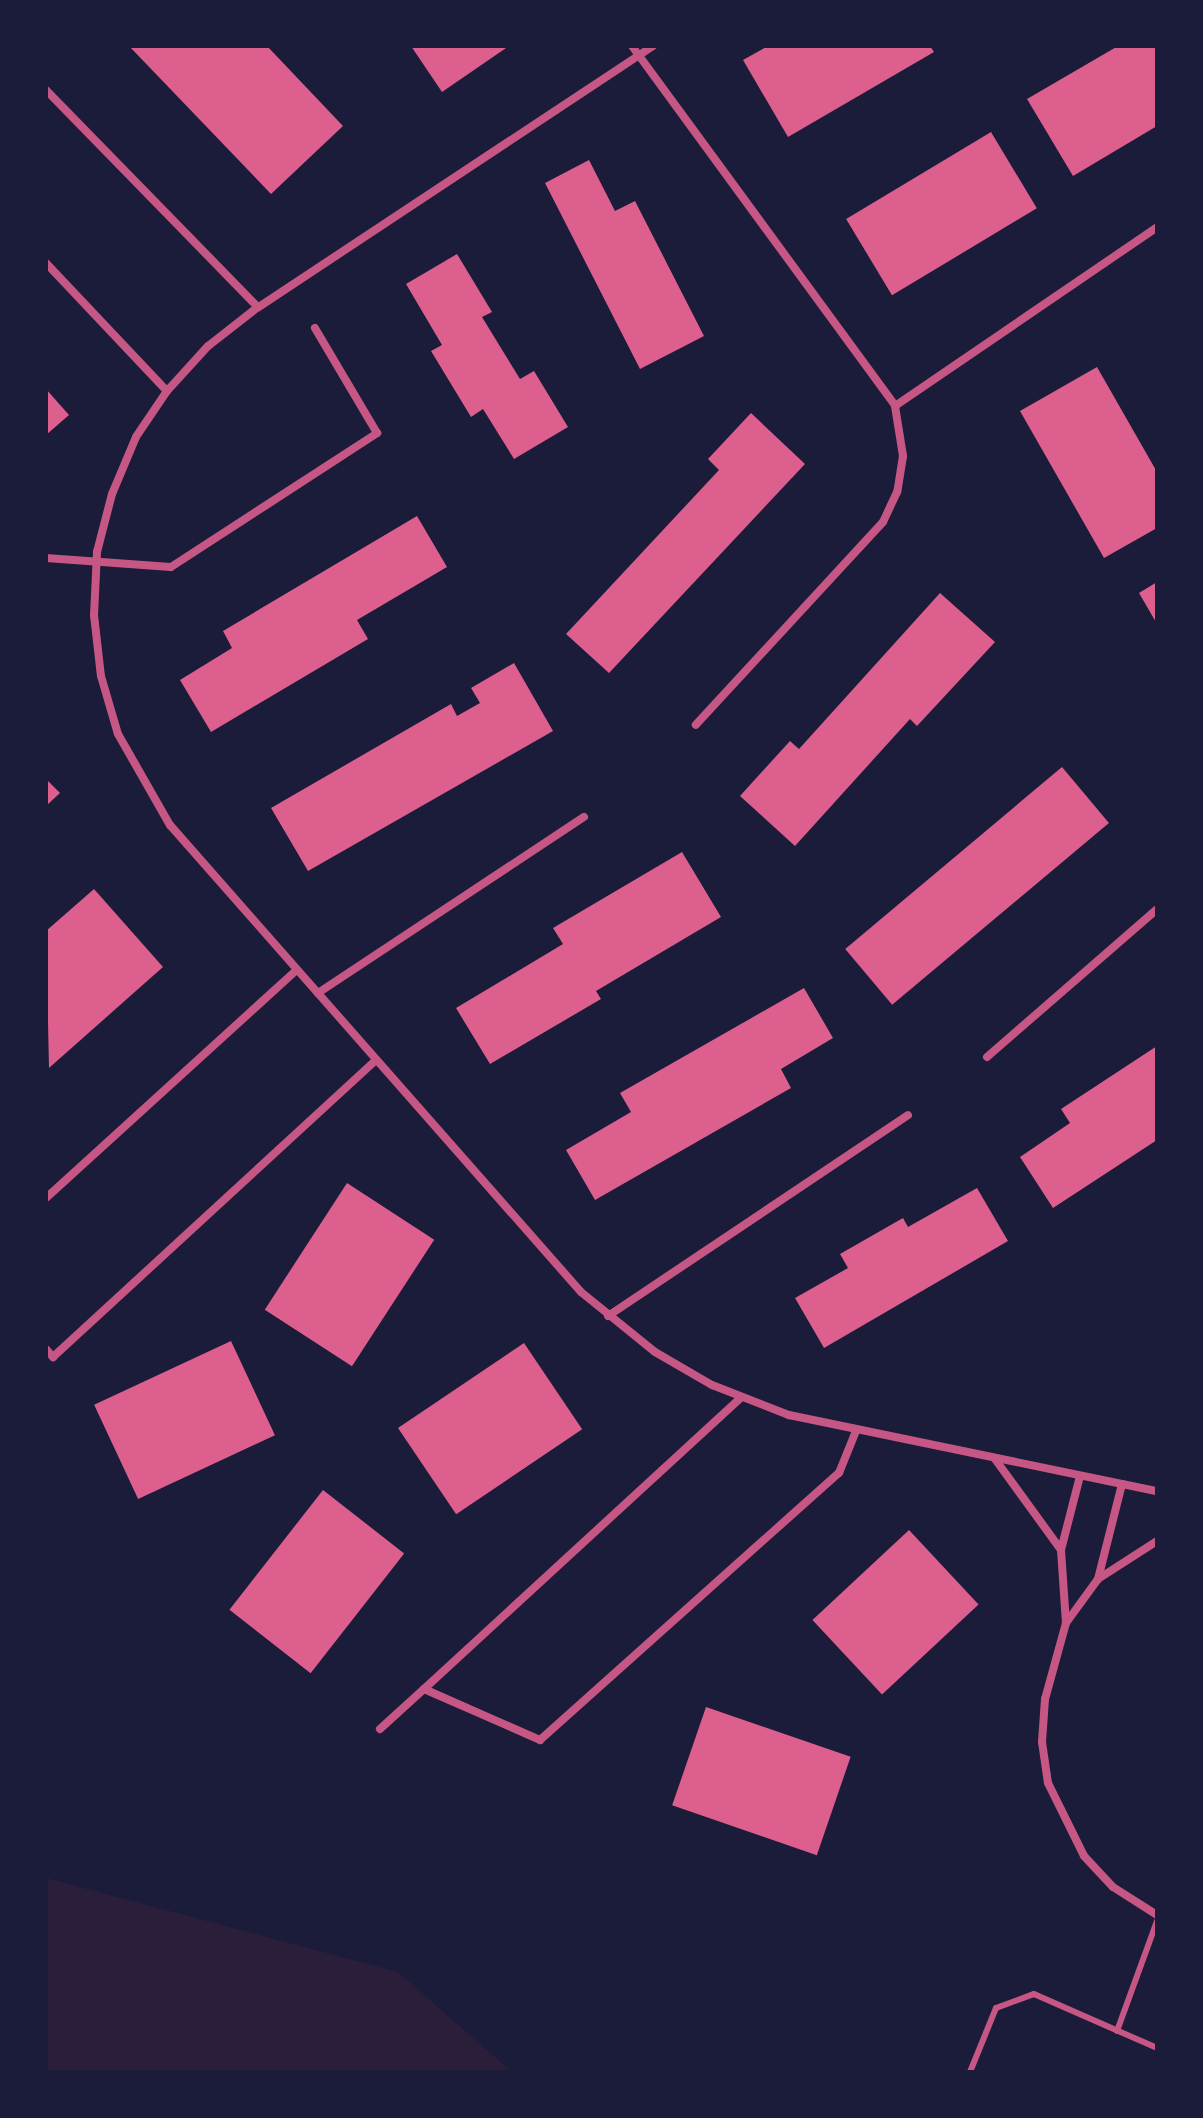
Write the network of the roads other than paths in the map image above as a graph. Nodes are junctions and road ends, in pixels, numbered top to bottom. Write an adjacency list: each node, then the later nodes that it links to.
1 (632, 46): 3 (street)
2 (653, 46): 3 (street)
3 (638, 56): 7 (street); 10 (street)
4 (46, 90): 7 (street)
5 (1157, 227): 10 (street)
6 (46, 263): 9 (street)
7 (258, 307): 9 (street)
8 (315, 328): 12 (street)
9 (167, 391): 12 (street)
10 (895, 406): 13 (street)
11 (46, 558): 12 (street)
12 (96, 563): 16 (street)
13 (696, 725)
14 (584, 817): 17 (street)
15 (1157, 909): 18 (street)
16 (297, 970): 17 (street); 21 (street)
17 (318, 993): 19 (street)
18 (987, 1057)
19 (376, 1060): 22 (street); 23 (street)
20 (908, 1115): 22 (street)
21 (46, 1198)
22 (608, 1316): 24 (street)
23 (46, 1349)
24 (740, 1398): 25 (street); 34 (street)
25 (856, 1431): 26 (street); 34 (street)
26 (995, 1459): 27 (street); 31 (street)
27 (1080, 1476): 28 (street); 31 (street)
28 (1122, 1484): 29 (street); 32 (street)
29 (1157, 1491)
30 (1157, 1541): 32 (street)
31 (1061, 1550): 33 (street)
32 (1098, 1579): 33 (street)
33 (1066, 1623): 36 (street)
34 (424, 1689): 35 (street)
35 (380, 1729)
36 (1157, 1915)
37 (1157, 1921): 38 (lane)
38 (1117, 2031): 39 (lane); 40 (lane)
39 (1157, 2048)
40 (970, 2072)

